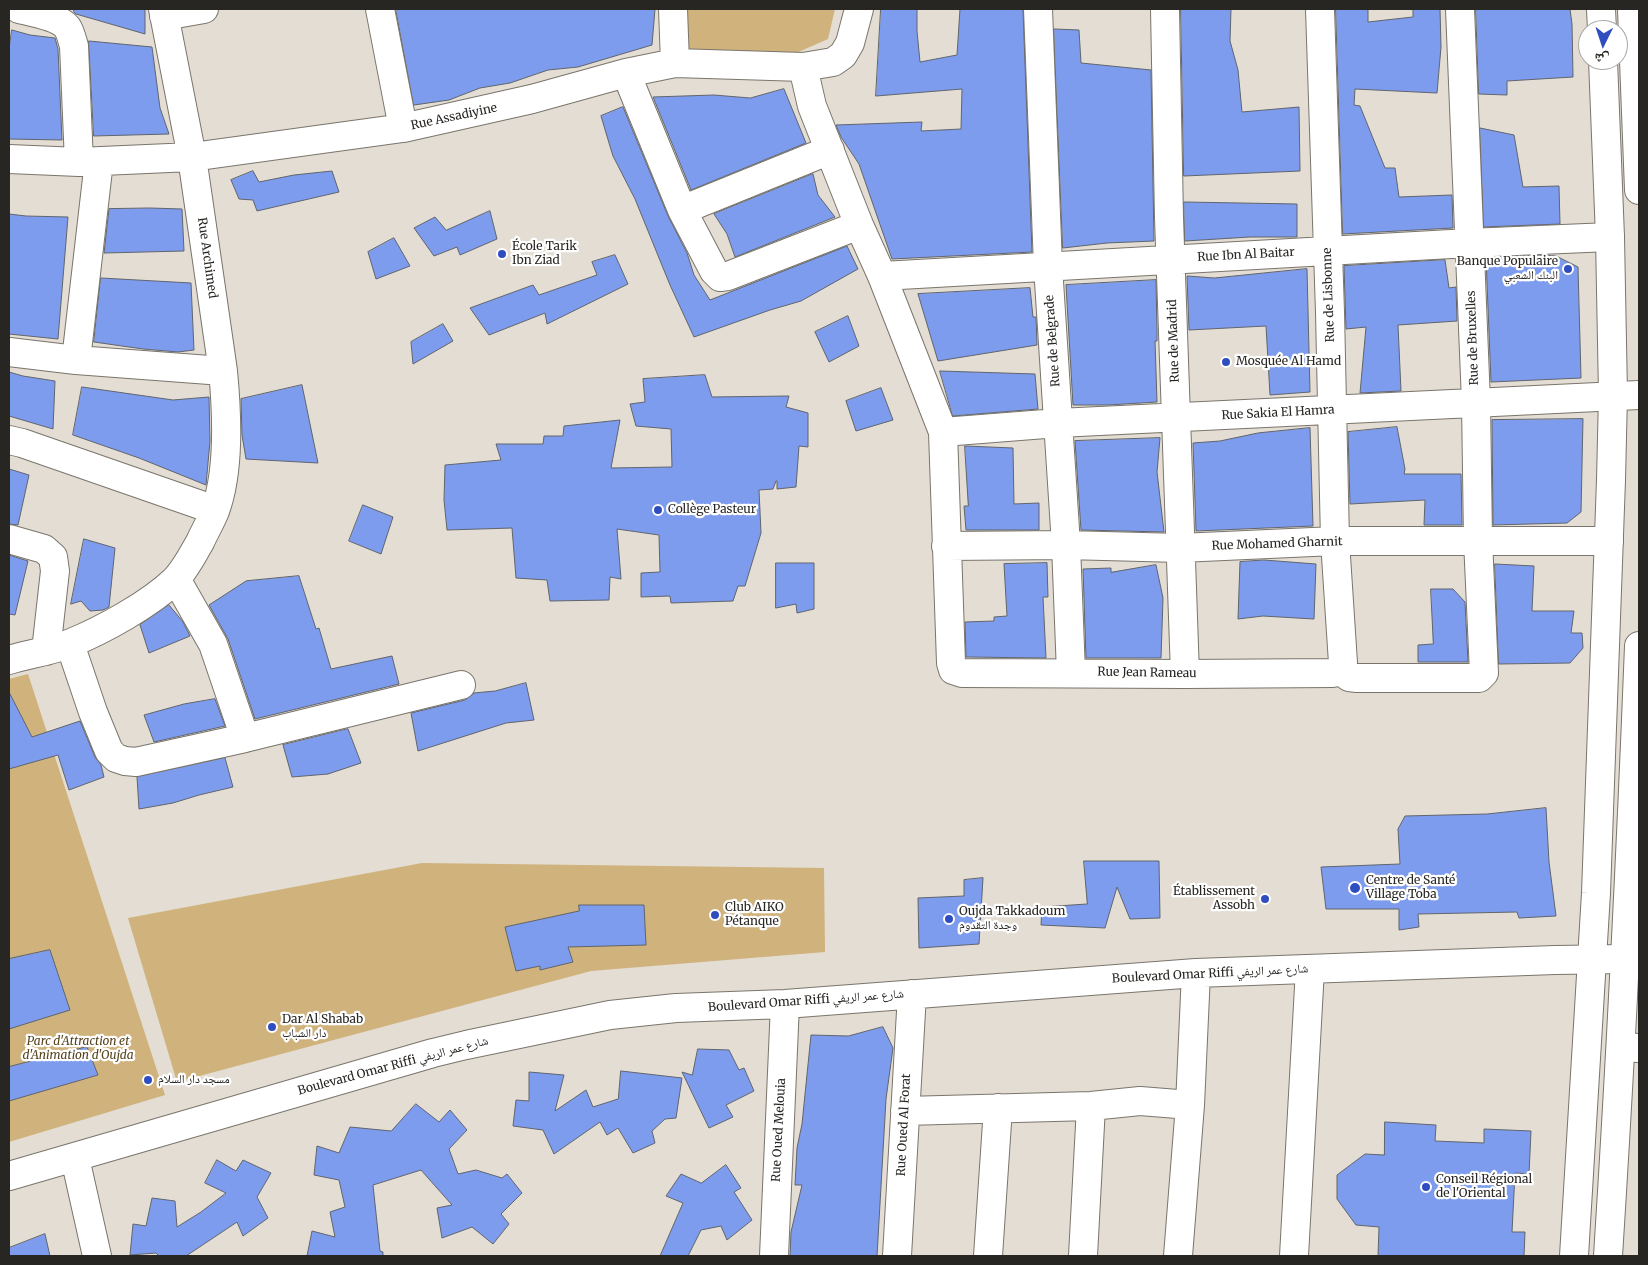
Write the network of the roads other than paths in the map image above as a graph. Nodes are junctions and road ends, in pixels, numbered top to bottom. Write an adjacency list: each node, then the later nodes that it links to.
1 (19, 9): 21 (street)
2 (204, 9): 11 (street)
3 (380, 9): 16 (street)
4 (673, 9): 12 (street)
5 (859, 9): 13 (street, Rue Assadiyine)
6 (1038, 9): 29 (street, Rue de Belgrade)
7 (1165, 9): 28 (street, Rue de Madrid)
8 (1320, 9): 27 (street, Rue de Lisbonne)
9 (1460, 9): 26 (street, Rue de Bruxelles)
10 (1632, 9): 17 (street)
11 (164, 13): 19 (street, Rue Archimed)
12 (675, 63): 13 (street, Rue Assadiyine); 15 (street, Rue Assadiyine)
13 (803, 67): 18 (street)
14 (1603, 70): 25 (street)
15 (626, 73): 16 (street, Rue Assadiyine); 23 (street)
16 (403, 128): 19 (street, Rue Assadiyine)
17 (1638, 148): 22 (street)
18 (830, 150): 23 (street); 24 (street)
19 (192, 157): 21 (street, Rue Assadiyine); 33 (street, Rue Archimed)
20 (9, 159): 21 (street, Rue Assadiyine)
21 (89, 161): 32 (street)
22 (1639, 190)
23 (682, 210): 24 (street)
24 (859, 225): 30 (street)
25 (1610, 237): 26 (street, Rue Ibn Al Baitar); 34 (street)
26 (1469, 242): 27 (street, Rue Ibn Al Baitar); 35 (street, Rue de Bruxelles)
27 (1327, 252): 28 (street, Rue Ibn Al Baitar); 36 (street, Rue de Lisbonne)
28 (1172, 259): 29 (street, Rue Ibn Al Baitar); 37 (street, Rue de Madrid)
29 (1048, 266): 30 (street, Rue Ibn Al Baitar); 38 (street, Rue de Belgrade)
30 (882, 276): 39 (street)
31 (9, 352): 32 (street)
32 (76, 360): 33 (street)
33 (223, 371): 41 (street, Rue Archimed)
34 (1626, 395): 35 (street, Rue Sakia El Hamra); 45 (street)
35 (1476, 402): 36 (street, Rue Sakia El Hamra); 43 (street, Rue de Bruxelles)
36 (1333, 410): 37 (street, Rue Sakia El Hamra); 44 (street, Rue de Lisbonne)
37 (1177, 418): 38 (street, Rue Sakia El Hamra); 48 (street, Rue de Madrid)
38 (1058, 424): 39 (street, Rue Sakia El Hamra); 46 (street, Rue de Belgrade)
39 (943, 432): 47 (street)
40 (9, 440): 41 (street)
41 (215, 510): 49 (street, Rue Archimed)
42 (9, 540): 51 (street)
43 (1478, 540): 44 (street, Rue Mohamed Gharnit); 45 (street, Rue Mohamed Gharnit); 52 (street, Rue de Bruxelles)
44 (1335, 541): 48 (street, Rue Mohamed Gharnit); 52 (street, Rue de Lisbonne)
45 (1608, 541): 59 (street)
46 (1066, 545): 47 (street, Rue Mohamed Gharnit); 48 (street, Rue Mohamed Gharnit); 53 (street, Rue de Belgrade)
47 (946, 546): 53 (street, Rue Jean Rameau)
48 (1180, 548): 54 (street, Rue de Madrid)
49 (176, 579): 51 (street, Rue Archimed); 56 (street)
50 (1639, 646): 57 (street)
51 (32, 651): 56 (street)
52 (1341, 671): 54 (street, Rue Jean Rameau)
53 (1071, 673): 54 (street, Rue Jean Rameau)
54 (1185, 674)
55 (462, 686): 56 (street)
56 (246, 738)
57 (1636, 813): 58 (street)
58 (1632, 930): 60 (street)
59 (1591, 959): 60 (street, Boulevard Omar Riffi شارع عمر الريفي); 61 (street, Boulevard Omar Riffi شارع عمر الريفي); 79 (street)
60 (1625, 959): 65 (street)
61 (1310, 969): 62 (street, Boulevard Omar Riffi شارع عمر الريفي); 78 (street)
62 (1196, 974): 63 (street, Boulevard Omar Riffi شارع عمر الريفي); 66 (street)
63 (912, 994): 64 (street, Boulevard Omar Riffi شارع عمر الريفي); 69 (street, Rue Oued Al Forat)
64 (785, 1004): 70 (street, Boulevard Omar Riffi شارع عمر الريفي); 73 (street, Rue Oued Melouia)
65 (1630, 1048): 80 (street)
66 (1190, 1105): 67 (street); 77 (street)
67 (1091, 1106): 68 (street); 76 (street)
68 (998, 1108): 69 (street); 75 (street)
69 (905, 1111): 74 (street, Rue Oued Al Forat)
70 (75, 1158): 71 (street, Boulevard Omar Riffi شارع عمر الريفي); 72 (street)
71 (9, 1176)
72 (97, 1256)
73 (774, 1256)
74 (897, 1256)
75 (988, 1256)
76 (1083, 1256)
77 (1178, 1256)
78 (1294, 1256)
79 (1574, 1256)
80 (1608, 1256)

